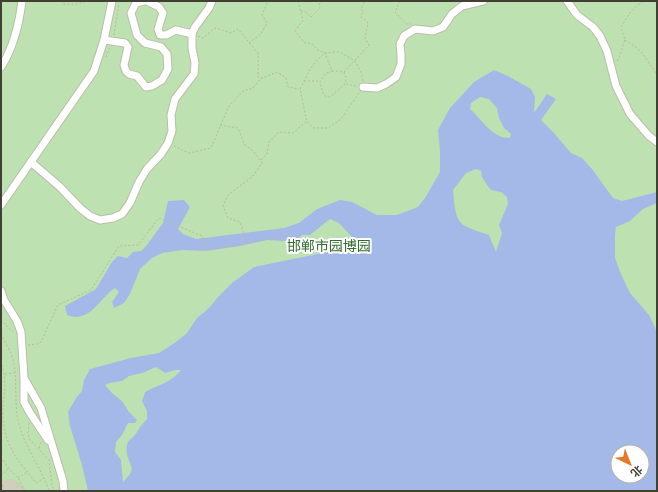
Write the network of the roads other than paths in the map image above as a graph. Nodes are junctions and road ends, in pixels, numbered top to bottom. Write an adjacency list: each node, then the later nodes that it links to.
1 (22, 1): 10 (lane)
2 (112, 1): 9 (lane)
3 (144, 1): 9 (lane)
4 (147, 1): 8 (lane)
5 (483, 1): 11 (lane)
6 (567, 1): 12 (lane)
7 (210, 4): 8 (lane)
8 (192, 34): 13 (lane)
9 (104, 40): 13 (lane)
10 (1, 67)
11 (363, 87)
12 (657, 142)
13 (31, 162): 14 (lane)
14 (1, 206)
15 (1, 291): 16 (lane)
16 (24, 378): 17 (lane); 17 (lane)
17 (52, 445): 18 (lane)
18 (64, 491)

